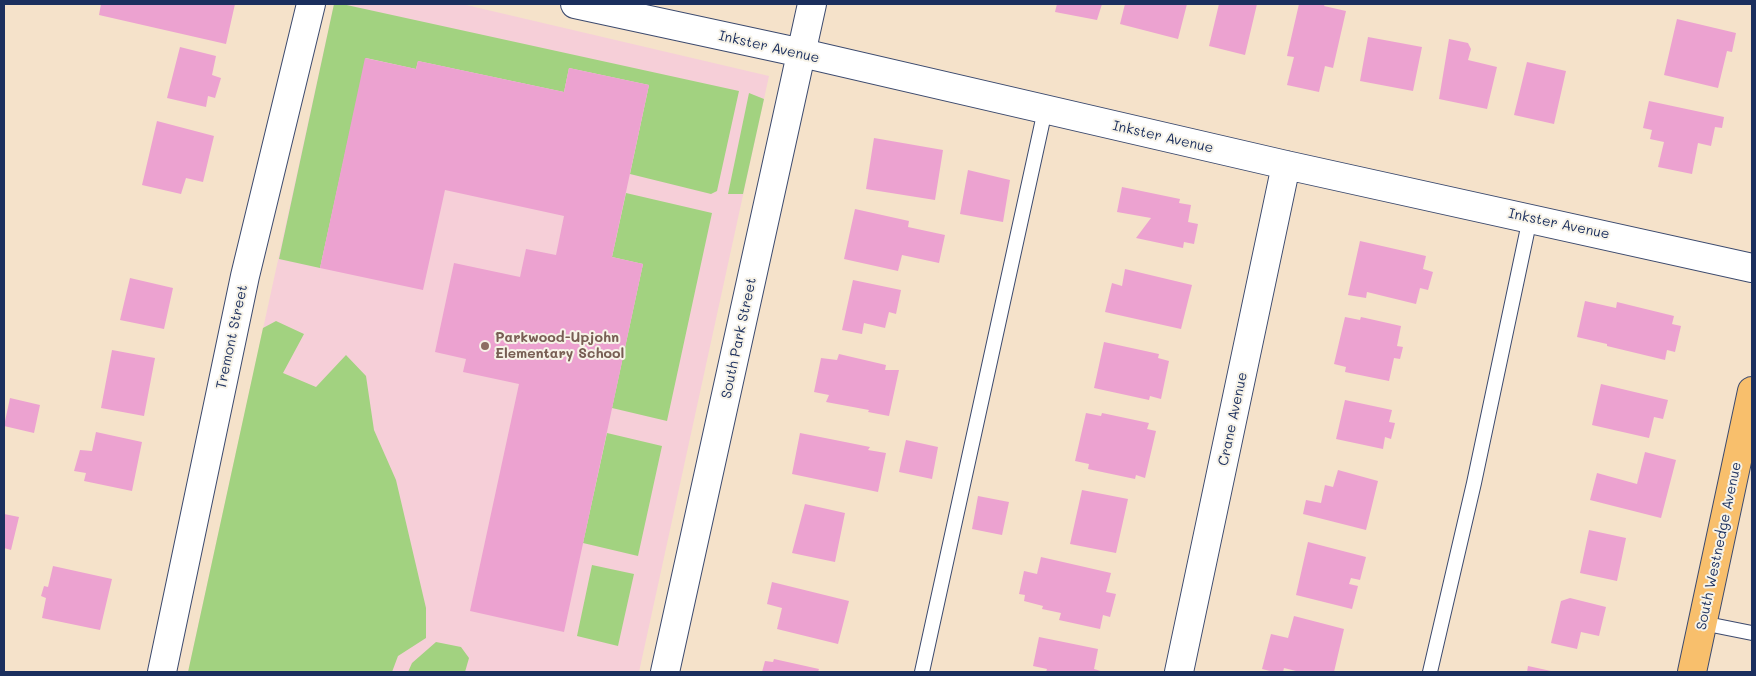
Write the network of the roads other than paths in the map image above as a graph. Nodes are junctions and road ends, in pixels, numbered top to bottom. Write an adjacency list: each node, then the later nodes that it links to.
1 (311, 4): 12 (street, Tremont Street)
2 (575, 4): 4 (street, Inkster Avenue)
3 (812, 4): 4 (street, South Park Street)
4 (802, 53): 5 (street, Inkster Avenue); 13 (street, South Park Street)
5 (1045, 110): 6 (street, Inkster Avenue); 14 (lane)
6 (1286, 165): 7 (street, Inkster Avenue); 15 (street, Crane Avenue)
7 (1530, 218): 8 (street, Inkster Avenue); 16 (lane)
8 (1752, 268)
9 (1752, 391): 10 (main road, South Westnedge Avenue)
10 (1702, 622): 11 (lane); 17 (main road, South Westnedge Avenue)
11 (1752, 633)
12 (162, 672)
13 (665, 672)
14 (922, 672)
15 (1179, 672)
16 (1430, 672)
17 (1692, 672)

